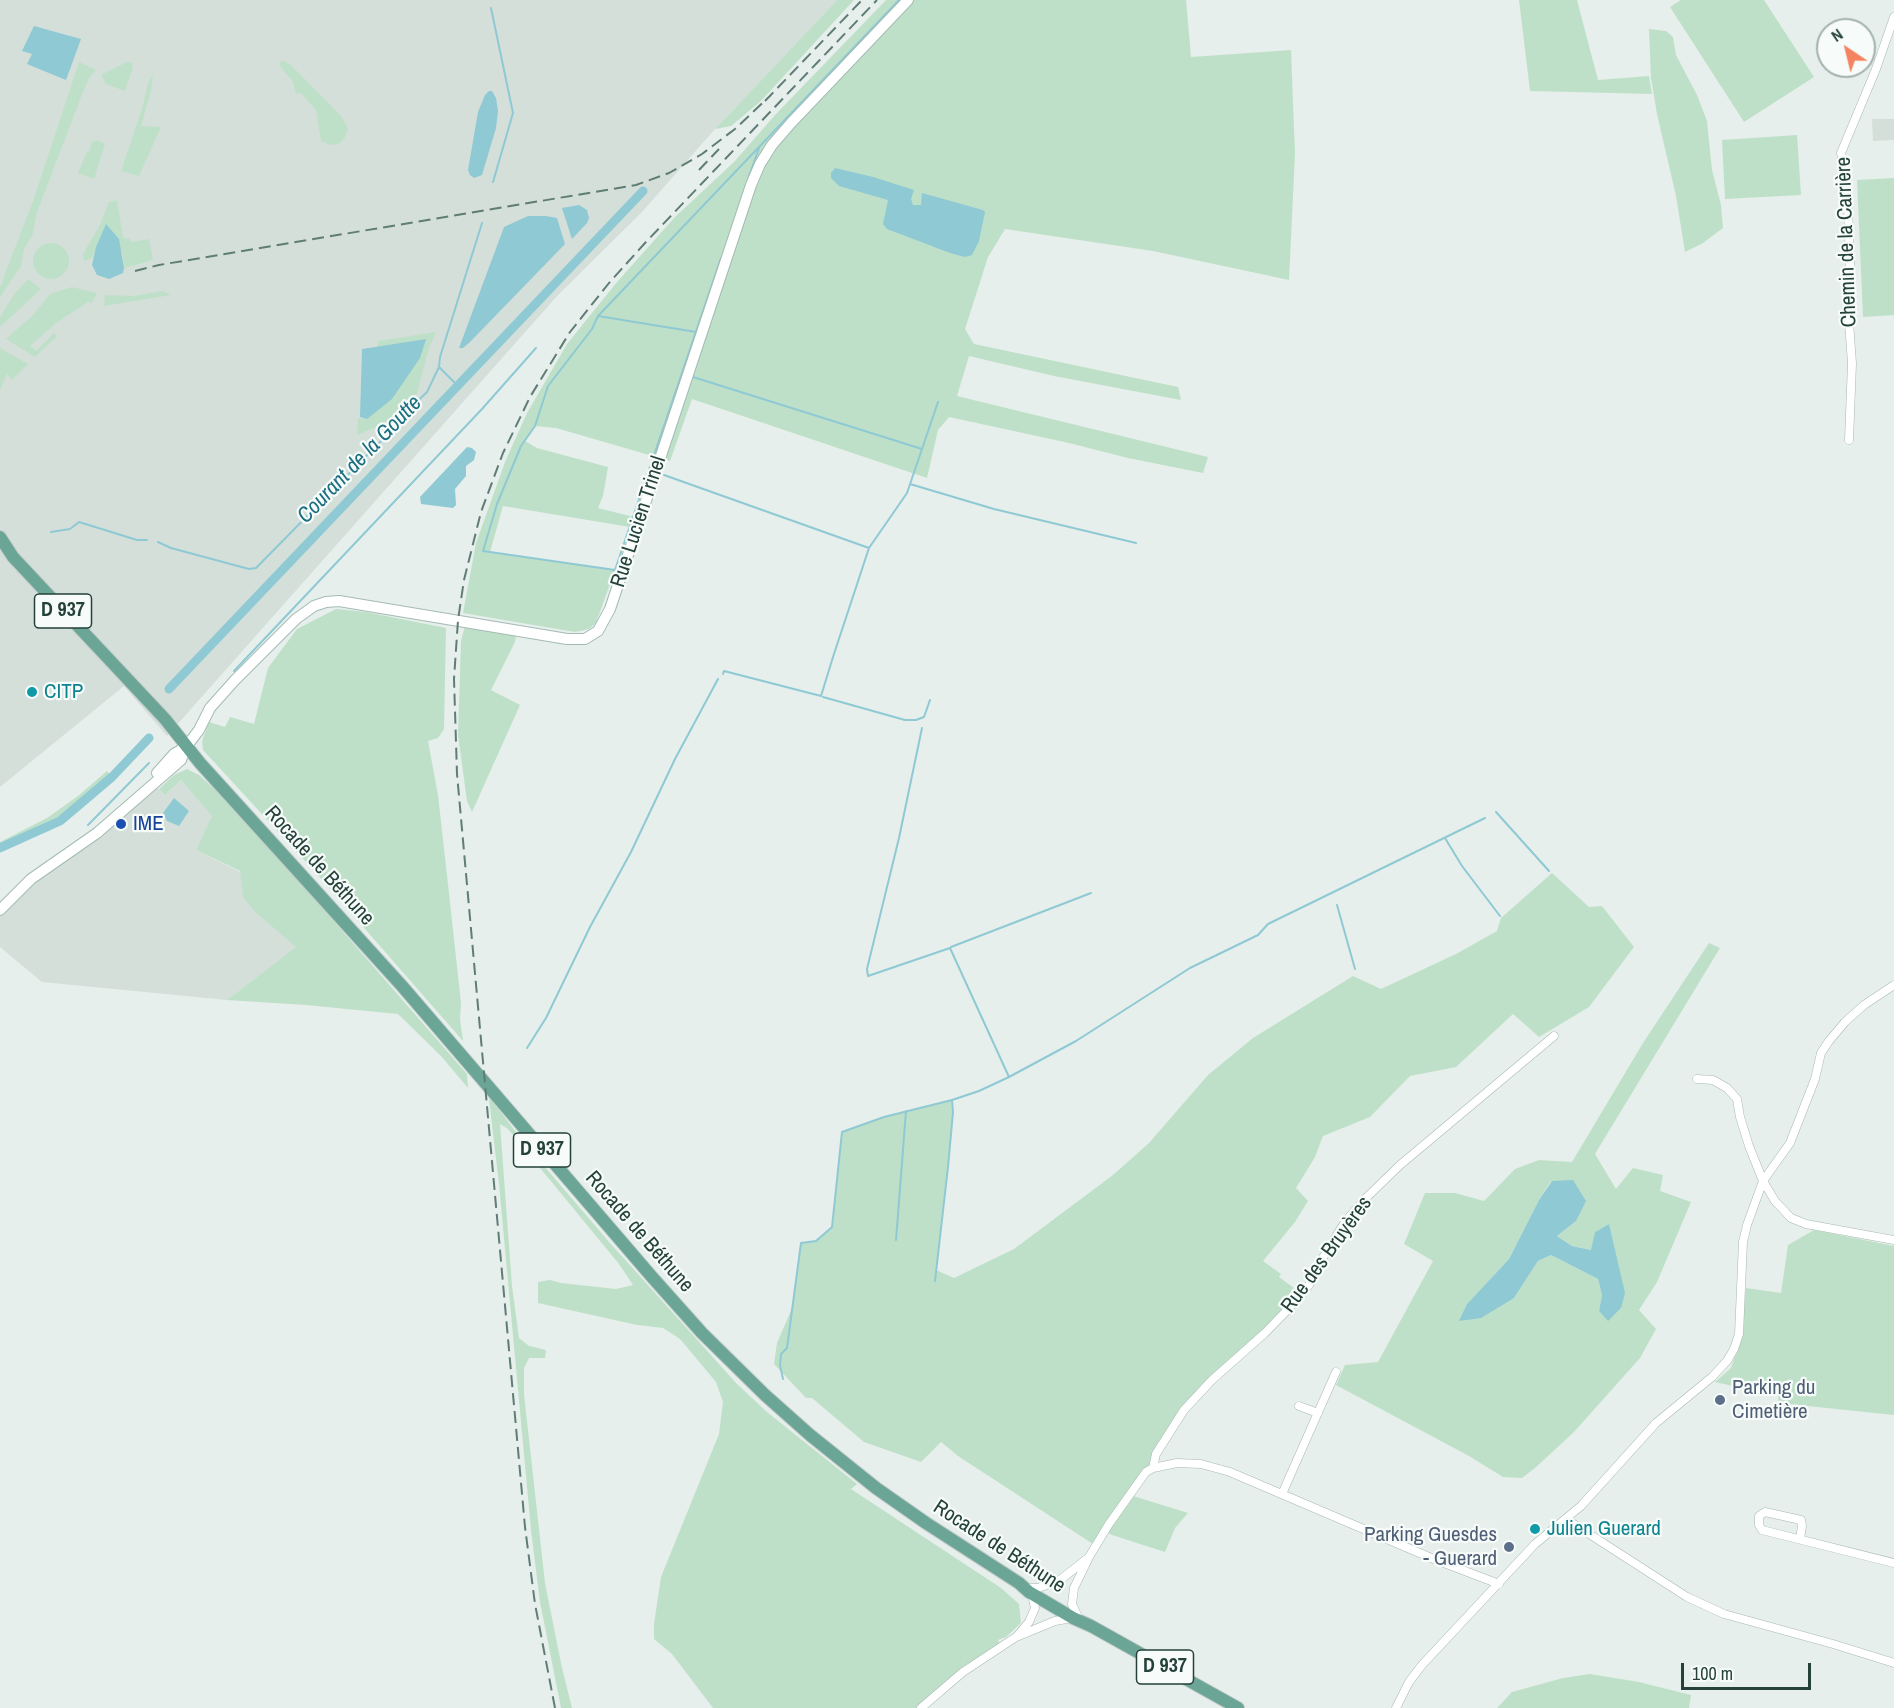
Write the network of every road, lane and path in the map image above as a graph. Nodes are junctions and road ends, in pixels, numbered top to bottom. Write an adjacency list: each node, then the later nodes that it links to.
1 (908, 0): 7 (street, Rue Lucien Trinel)
2 (1894, 17): 3 (street, Chemin de la Carrière)
3 (1849, 440)
4 (0, 537): 6 (main road, D 937)
5 (0, 546): 6 (main road, D 937)
6 (13, 557): 7 (main road, Rocade de Béthune / D 937)
7 (186, 747): 8 (street); 24 (main road, Rocade de Béthune / D 937)
8 (0, 910)
9 (1894, 985): 12 (street)
10 (1554, 1036): 17 (street, Rue des Bruyères)
11 (1697, 1079): 12 (street)
12 (1763, 1180): 13 (street); 19 (street)
13 (1894, 1240)
14 (1336, 1372): 16 (street)
15 (1299, 1406): 16 (street)
16 (1318, 1413): 18 (street)
17 (1153, 1468): 18 (street); 21 (street, Rue des Bruyères)
18 (1282, 1494): 23 (street)
19 (1566, 1520): 23 (street); 27 (street)
20 (1800, 1539): 20 (street); 22 (street)
21 (1089, 1557): 24 (street, Rue des Bruyères); 25 (street, Rue des Bruyères)
22 (1894, 1563)
23 (1498, 1584): 30 (street)
24 (1026, 1588): 25 (main road, Rocade de Béthune / D 937); 26 (street)
25 (1075, 1617): 26 (street); 29 (main road, Rocade de Béthune / D 937)
26 (1016, 1637): 28 (street)
27 (1894, 1663)
28 (921, 1708)
29 (1238, 1708)
30 (1396, 1708)

